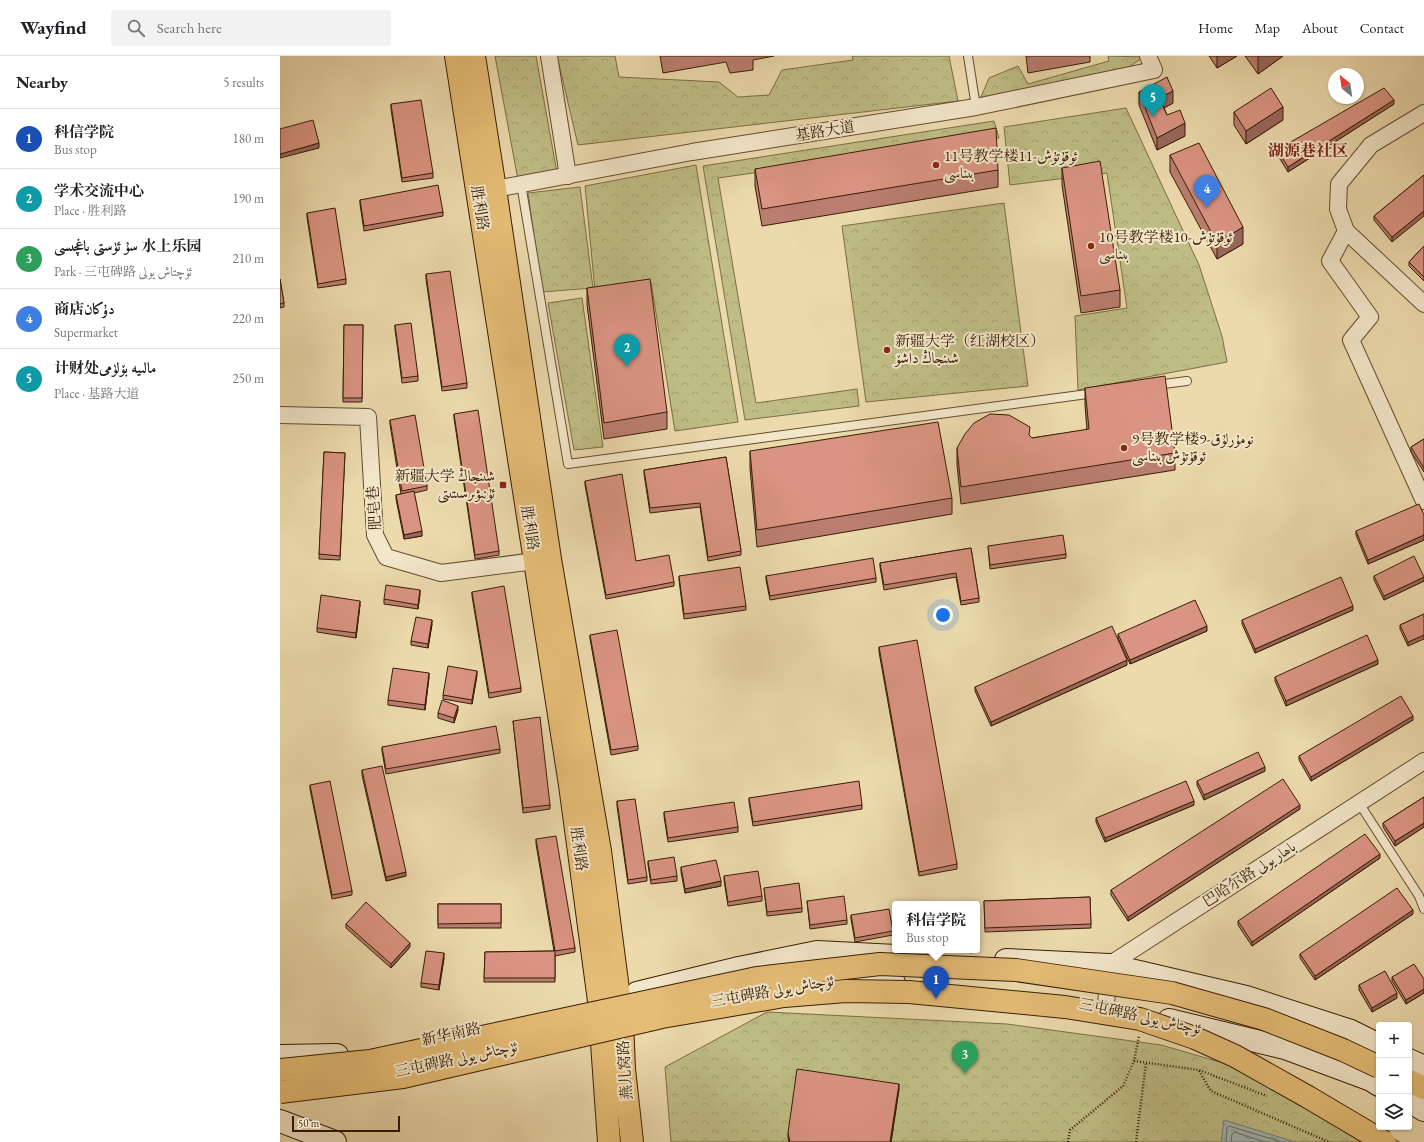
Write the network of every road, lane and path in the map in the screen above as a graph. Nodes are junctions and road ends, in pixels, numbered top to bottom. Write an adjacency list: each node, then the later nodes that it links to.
1 (456, 56): 18 (main road, 胜利路)
2 (474, 56): 10 (main road, 胜利路)
3 (549, 56): 8 (street)
4 (968, 56): 6 (lane)
5 (1151, 63): 6 (street, 基路大道)
6 (976, 107): 8 (street, 基路大道)
7 (1424, 113): 11 (street)
8 (568, 176): 9 (street, 基路大道)
9 (521, 184): 10 (street, 基路大道); 15 (lane)
10 (495, 189): 23 (main road, 胜利路)
11 (1346, 231): 12 (street); 17 (street)
12 (1424, 304)
13 (1186, 381): 14 (lane)
14 (1147, 386)
15 (1100, 393)
16 (280, 416): 18 (street, 肥皂巷)
17 (1424, 501)
18 (535, 561): 23 (main road, 胜利路)
19 (1424, 761): 20 (street, 巴哈尔路 باھار يولى)
20 (1359, 803): 21 (lane); 22 (street, 巴哈尔路 باھار يولى)
21 (1424, 909)
22 (1109, 965): 23 (main road, 三屯碑路 ئۈچتاش يولى); 24 (street); 28 (main road, 三屯碑路 ئۈچتاش يولى)
23 (609, 999): 25 (main road, 燕儿窝路); 26 (main road, 燕儿窝路); 29 (main road, 新华南路)
24 (1106, 1005): 25 (main road, 三屯碑路 ئۈچتاش يولى); 39 (main road, 三屯碑路 ئۈچتاش يولى)
25 (622, 1021): 26 (main road, 三屯碑路 ئۈچتاش يولى); 48 (main road, 燕儿窝路)
26 (600, 1026): 37 (main road, 三屯碑路 ئۈچتاش يولى); 47 (main road, 燕儿窝路)
27 (1139, 1035): 30 (path)
28 (1376, 1044)
29 (280, 1056)
30 (1134, 1061): 32 (path); 49 (path)
31 (1412, 1062): 34 (main road)
32 (1146, 1063): 36 (path); 50 (path)
33 (1376, 1066): 35 (main road, bridge)
34 (1424, 1068)
35 (280, 1070)
36 (1199, 1070): 42 (path); 51 (path)
37 (280, 1080)
38 (1412, 1082): 40 (main road)
39 (1376, 1083)
40 (1424, 1088)
41 (280, 1092): 52 (main road, bridge)
42 (1270, 1097)
43 (1412, 1104): 44 (main road)
44 (1424, 1110)
45 (280, 1121): 46 (main road)
46 (335, 1142)
47 (609, 1142)
48 (632, 1142)
49 (1068, 1142)
50 (1136, 1142)
51 (1329, 1142)
52 (1384, 1142)

